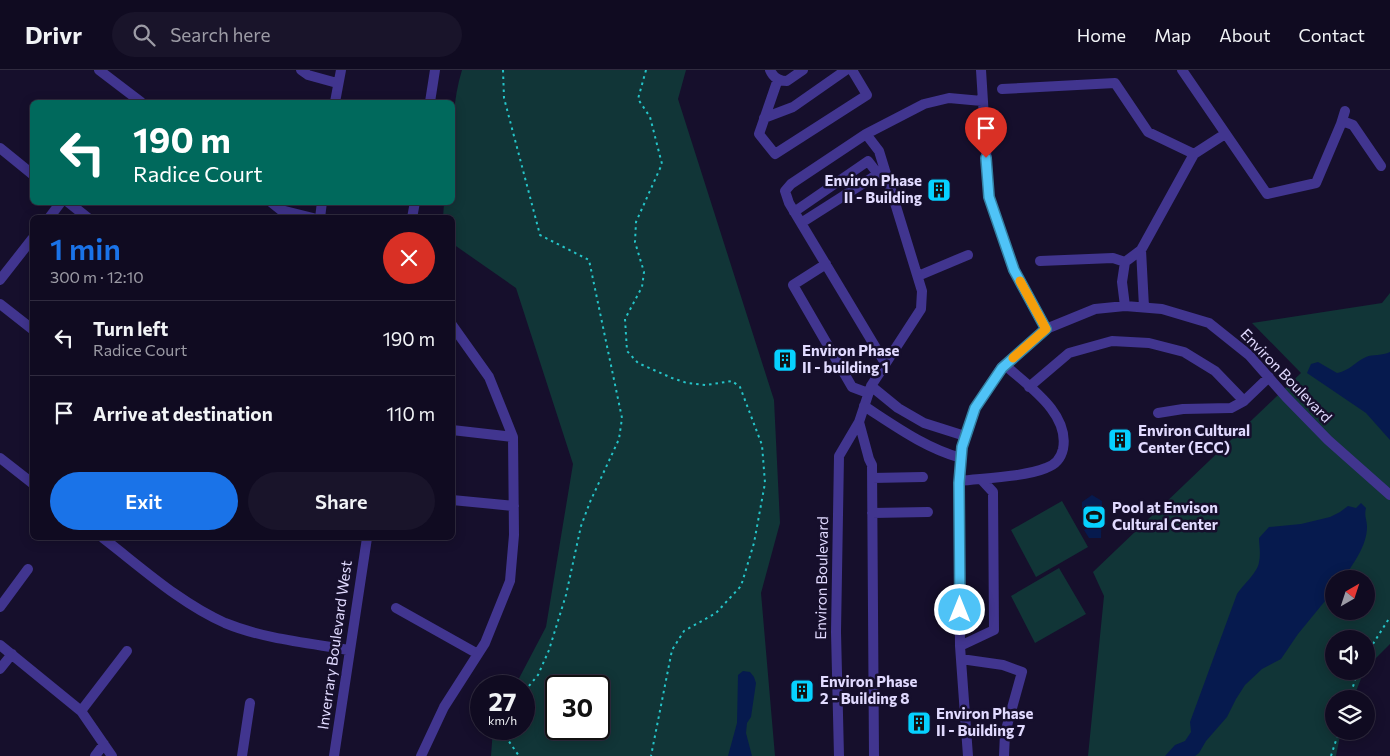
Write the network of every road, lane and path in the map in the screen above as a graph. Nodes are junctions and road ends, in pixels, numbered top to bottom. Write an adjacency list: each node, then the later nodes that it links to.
1 (99, 70): 16 (street)
2 (301, 70): 14 (street)
3 (340, 70): 14 (street)
4 (436, 70): 18 (street)
5 (503, 70): 88 (path)
6 (646, 70): 100 (path)
7 (770, 70): 13 (street)
8 (803, 70): 13 (street)
9 (846, 70): 21 (street)
10 (852, 70): 21 (street)
11 (981, 70): 19 (street)
12 (1182, 70): 24 (street)
13 (778, 79): 21 (street)
14 (338, 83): 17 (street)
15 (1002, 89): 26 (street)
16 (136, 100)
17 (335, 100)
18 (430, 100)
19 (982, 101): 23 (street); 48 (street)
20 (1345, 111): 22 (street)
21 (764, 118)
22 (1341, 124): 24 (street); 27 (street)
23 (866, 134): 31 (street); 41 (street, Environ Boulevard)
24 (1225, 134): 26 (street)
25 (0, 148): 28 (street)
26 (1194, 154): 36 (street)
27 (1380, 166)
28 (30, 172)
29 (72, 205): 32 (street)
30 (275, 205): 33 (street)
31 (794, 212): 34 (street); 34 (street)
32 (84, 215)
33 (301, 215)
34 (801, 223): 40 (street)
35 (30, 242): 42 (street)
36 (1141, 250): 39 (street); 45 (street)
37 (968, 255): 41 (street)
38 (1040, 261): 39 (street)
39 (1125, 262): 44 (street)
40 (826, 264): 49 (street); 53 (street)
41 (918, 276): 49 (street, Environ Boulevard)
42 (0, 280)
43 (0, 304): 46 (street)
44 (1124, 306): 45 (street, Environ Boulevard); 48 (street, Environ Boulevard)
45 (1144, 307): 51 (street, Environ Boulevard)
46 (30, 327)
47 (455, 329): 60 (street)
48 (1046, 329): 50 (street, Environ Boulevard)
49 (886, 363): 53 (street, Environ Boulevard)
50 (1005, 365): 52 (street); 59 (street, Environ Boulevard)
51 (1269, 377): 54 (street); 68 (street, Environ Boulevard)
52 (1029, 387): 54 (street); 65 (street)
53 (869, 390): 55 (street, Environ Boulevard); 59 (street)
54 (1244, 401): 56 (street)
55 (864, 406): 57 (street, Environ Boulevard); 62 (street)
56 (1158, 414)
57 (859, 422): 63 (street); 101 (street, Environ Boulevard)
58 (455, 430): 60 (street)
59 (965, 436): 62 (street, Environ Boulevard)
60 (513, 437): 70 (street)
61 (0, 458): 66 (street)
62 (961, 458): 67 (street, Environ Boulevard)
63 (872, 478): 64 (street); 72 (street)
64 (923, 478)
65 (981, 479): 67 (street); 81 (street)
66 (30, 481)
67 (960, 482): 81 (street, Environ Boulevard)
68 (1390, 495)
69 (455, 500): 70 (street)
70 (514, 506): 85 (street)
71 (928, 512): 72 (street)
72 (872, 513): 102 (street)
73 (106, 540): 82 (street)
74 (367, 540): 82 (street, Inverrary Boulevard West)
75 (28, 569): 76 (street)
76 (0, 607)
77 (396, 608): 85 (street)
78 (1390, 617): 79 (path)
79 (1375, 641)
80 (0, 645): 84 (street)
81 (960, 646): 86 (street, Environ Boulevard)
82 (349, 650): 97 (street, Inverrary Boulevard West)
83 (127, 651): 90 (street)
84 (12, 654): 87 (street); 90 (street)
85 (478, 654): 98 (street)
86 (961, 660): 103 (street, Environ Boulevard); 104 (street)
87 (0, 669)
88 (535, 679)
89 (250, 703): 96 (street)
90 (81, 711): 93 (street)
91 (508, 740): 99 (path)
92 (1336, 740): 105 (path)
93 (104, 744): 94 (street); 95 (street)
94 (94, 756)
95 (112, 756)
96 (242, 756)
97 (334, 756)
98 (421, 756)
99 (519, 756)
100 (652, 756)
101 (839, 756)
102 (874, 756)
103 (968, 756)
104 (1004, 756)
105 (1331, 756)

